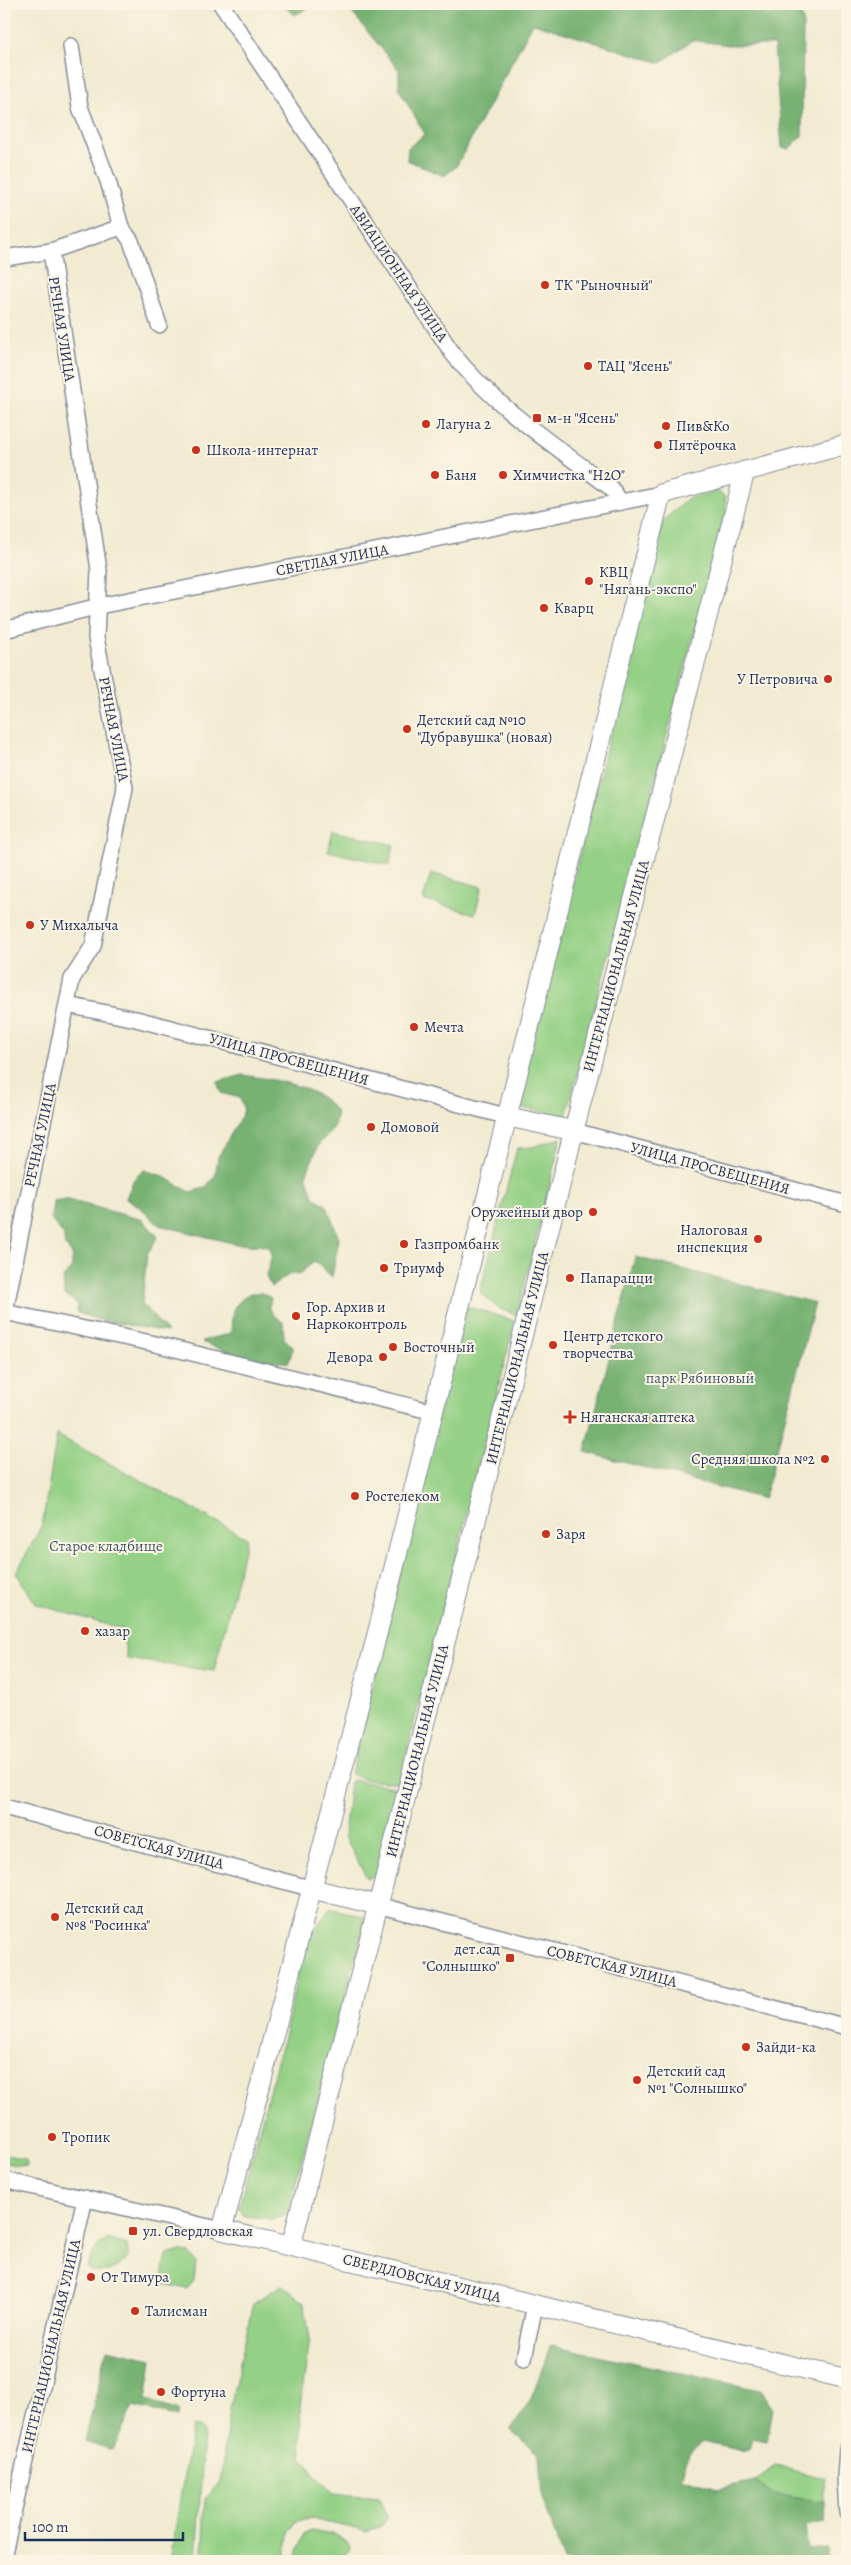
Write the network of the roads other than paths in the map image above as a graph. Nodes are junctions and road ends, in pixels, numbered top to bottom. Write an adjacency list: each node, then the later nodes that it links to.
1 (221, 4): 10 (street, АВИАЦИОННАЯ УЛИЦА)
2 (71, 46): 3 (street)
3 (120, 226): 4 (street); 6 (street)
4 (51, 251): 5 (street); 11 (street, РЕЧНАЯ УЛИЦА)
5 (4, 258)
6 (159, 325)
7 (847, 444): 8 (main road)
8 (745, 471): 9 (main road); 15 (main road, ИНТЕРНАЦИОНАЛЬНАЯ УЛИЦА)
9 (661, 494): 10 (street, СВЕТЛАЯ УЛИЦА); 14 (main road)
10 (620, 502): 11 (street, СВЕТЛАЯ УЛИЦА)
11 (99, 606): 12 (street, СВЕТЛАЯ УЛИЦА); 13 (street, РЕЧНАЯ УЛИЦА)
12 (4, 630)
13 (67, 1005): 14 (street, УЛИЦА ПРОСВЕЩЕНИЯ); 17 (street, РЕЧНАЯ УЛИЦА)
14 (509, 1117): 15 (main road); 19 (main road)
15 (574, 1131): 16 (street, УЛИЦА ПРОСВЕЩЕНИЯ); 22 (main road, ИНТЕРНАЦИОНАЛЬНАЯ УЛИЦА)
16 (847, 1204)
17 (4, 1312): 18 (street, РЕЧНАЯ УЛИЦА); 19 (street)
18 (4, 1316)
19 (434, 1412): 21 (main road)
20 (4, 1807): 21 (street, СОВЕТСКАЯ УЛИЦА)
21 (313, 1889): 22 (main road); 26 (main road)
22 (377, 1905): 23 (street, СОВЕТСКАЯ УЛИЦА); 27 (main road, ИНТЕРНАЦИОНАЛЬНАЯ УЛИЦА)
23 (847, 2027)
24 (4, 2180): 25 (street, СВЕРДЛОВСКАЯ УЛИЦА)
25 (85, 2198): 26 (street, СВЕРДЛОВСКАЯ УЛИЦА); 33 (street, ИНТЕРНАЦИОНАЛЬНАЯ УЛИЦА)
26 (222, 2230): 27 (main road, СВЕРДЛОВСКАЯ УЛИЦА)
27 (291, 2246): 28 (main road, СВЕРДЛОВСКАЯ УЛИЦА)
28 (535, 2305): 29 (street); 30 (main road, СВЕРДЛОВСКАЯ УЛИЦА)
29 (524, 2358)
30 (844, 2378)
31 (847, 2450): 32 (street)
32 (847, 2513)
33 (4, 2553)

